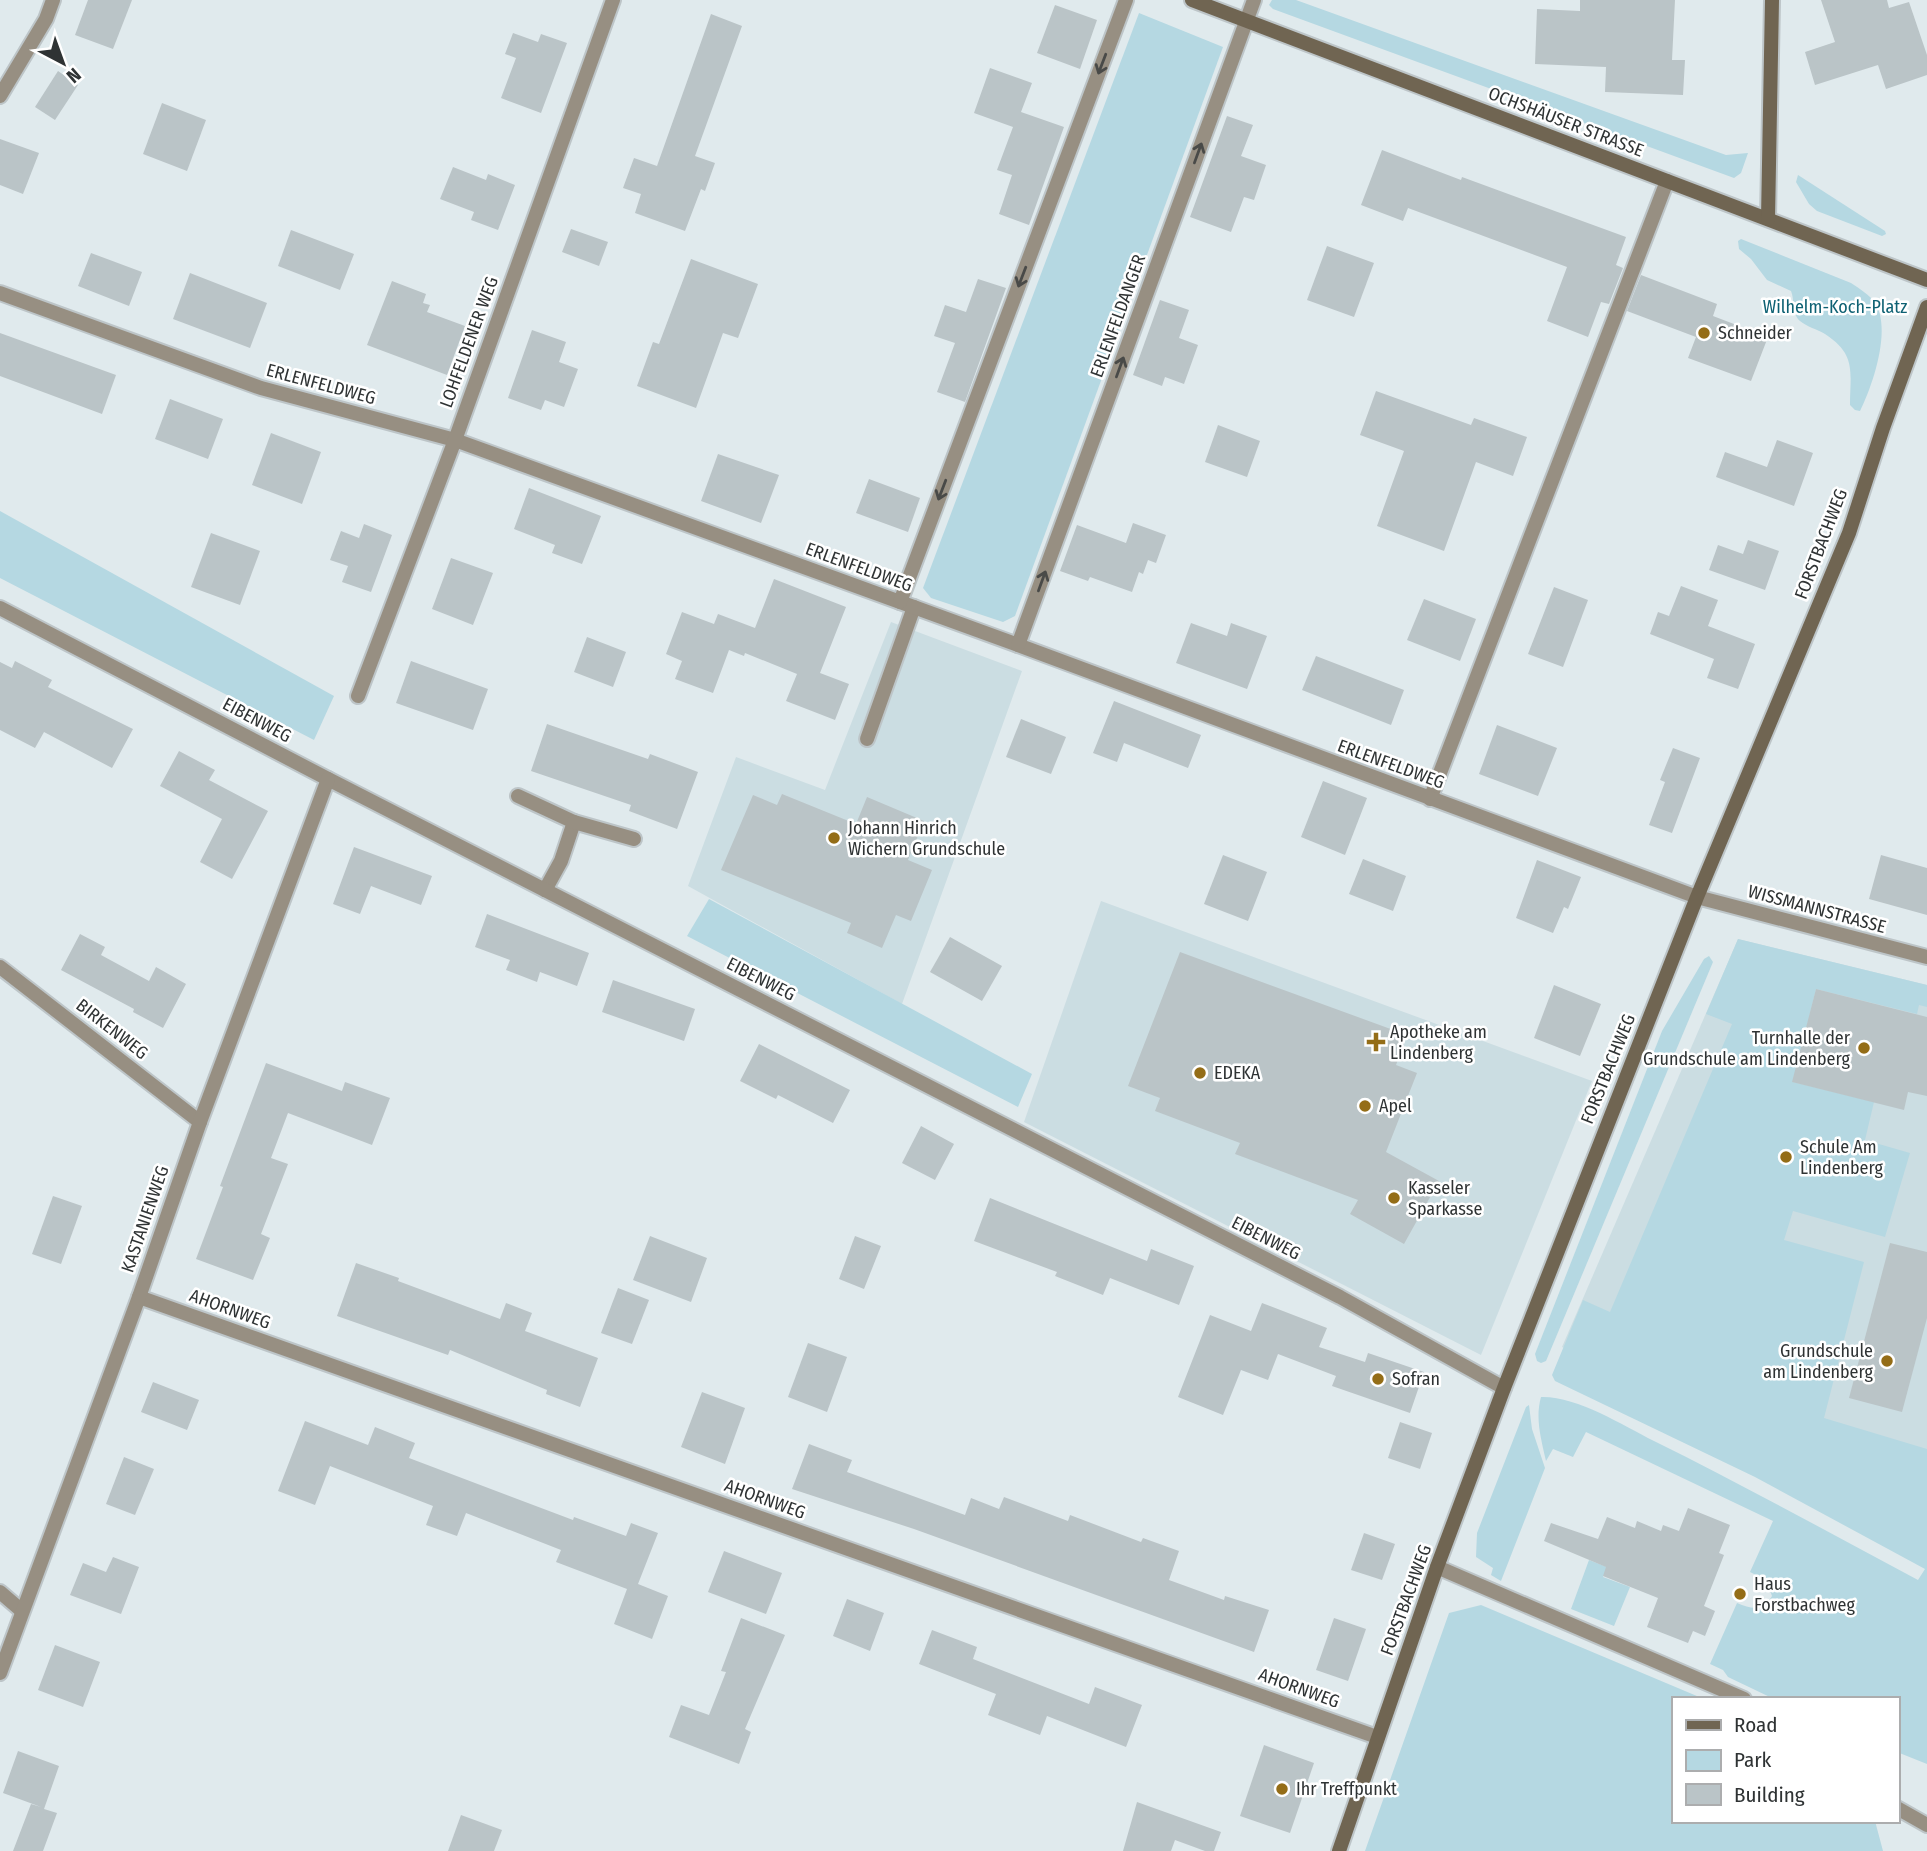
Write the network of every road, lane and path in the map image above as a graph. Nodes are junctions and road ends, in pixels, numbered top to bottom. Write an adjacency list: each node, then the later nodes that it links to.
1 (53, 0): 8 (street)
2 (613, 0): 14 (street, LOHFELDENER WEG)
3 (1126, 0): 15 (street, one-way to 15)
4 (1192, 0): 7 (street, OCHSHÄUSER STRASSE)
5 (1254, 0): 7 (street, ERLENFELDANGER)
6 (1772, 0): 10 (street)
7 (1246, 22): 9 (street, OCHSHÄUSER STRASSE); 17 (street, ERLENFELDANGER, one-way to 7)
8 (0, 96)
9 (1667, 181): 10 (street, OCHSHÄUSER STRASSE); 22 (street)
10 (1768, 219): 11 (street, OCHSHÄUSER STRASSE)
11 (1927, 280)
12 (0, 293): 14 (street, ERLENFELDWEG)
13 (1927, 307): 26 (street, FORSTBACHWEG)
14 (455, 440): 15 (street, ERLENFELDWEG); 18 (street, LOHFELDENER WEG)
15 (907, 605): 17 (street, ERLENFELDWEG); 19 (street)
16 (0, 608): 20 (street, EIBENWEG)
17 (1018, 645): 22 (street, ERLENFELDWEG)
18 (358, 696)
19 (867, 739)
20 (328, 779): 25 (street, EIBENWEG); 29 (street, KASTANIENWEG)
21 (518, 796): 23 (street)
22 (1430, 799): 26 (street, ERLENFELDWEG)
23 (574, 822): 24 (street); 25 (street)
24 (634, 839)
25 (545, 890): 31 (street, EIBENWEG)
26 (1697, 897): 27 (street, WISSMANNSTRASSE); 31 (street, FORSTBACHWEG)
27 (1927, 957)
28 (0, 967): 29 (street, BIRKENWEG)
29 (200, 1122): 30 (street, KASTANIENWEG)
30 (139, 1297): 34 (street, KASTANIENWEG); 37 (street, AHORNWEG)
31 (1504, 1388): 32 (street, FORSTBACHWEG)
32 (1437, 1567): 36 (street); 37 (street, FORSTBACHWEG)
33 (0, 1592): 34 (street)
34 (22, 1611): 35 (street, KASTANIENWEG)
35 (0, 1673)
36 (1739, 1697)
37 (1377, 1737): 40 (street, FORSTBACHWEG)
38 (1899, 1809): 39 (street)
39 (1927, 1825)
40 (1339, 1851)

